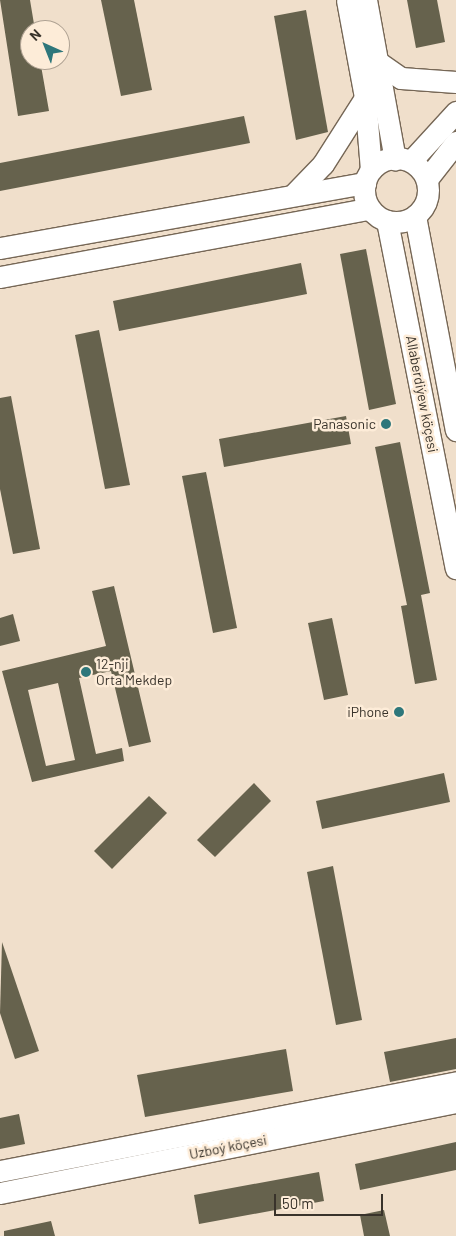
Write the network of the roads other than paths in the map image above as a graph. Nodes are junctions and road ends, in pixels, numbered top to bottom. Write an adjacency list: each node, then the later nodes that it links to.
1 (347, 0): 5 (street)
2 (366, 0): 3 (street)
3 (378, 62): 4 (street); 8 (street)
4 (456, 82)
5 (365, 97): 9 (street); 11 (street)
6 (456, 112): 8 (street)
7 (456, 142): 10 (street)
8 (403, 160): 9 (street); 10 (street)
9 (368, 177): 11 (street); 12 (street)
10 (427, 179): 13 (street)
11 (295, 193): 15 (street)
12 (368, 209): 14 (street); 16 (street)
13 (414, 216): 14 (street); 17 (street, Allaberdiýew köçesi)
14 (387, 221): 18 (street, Allaberdiýew köçesi)
15 (0, 248)
16 (0, 277)
17 (456, 430)
18 (456, 568)
19 (456, 1082): 21 (street, Uzboý köçesi)
20 (456, 1102): 22 (street, Uzboý köçesi)
21 (0, 1171)
22 (0, 1193)

